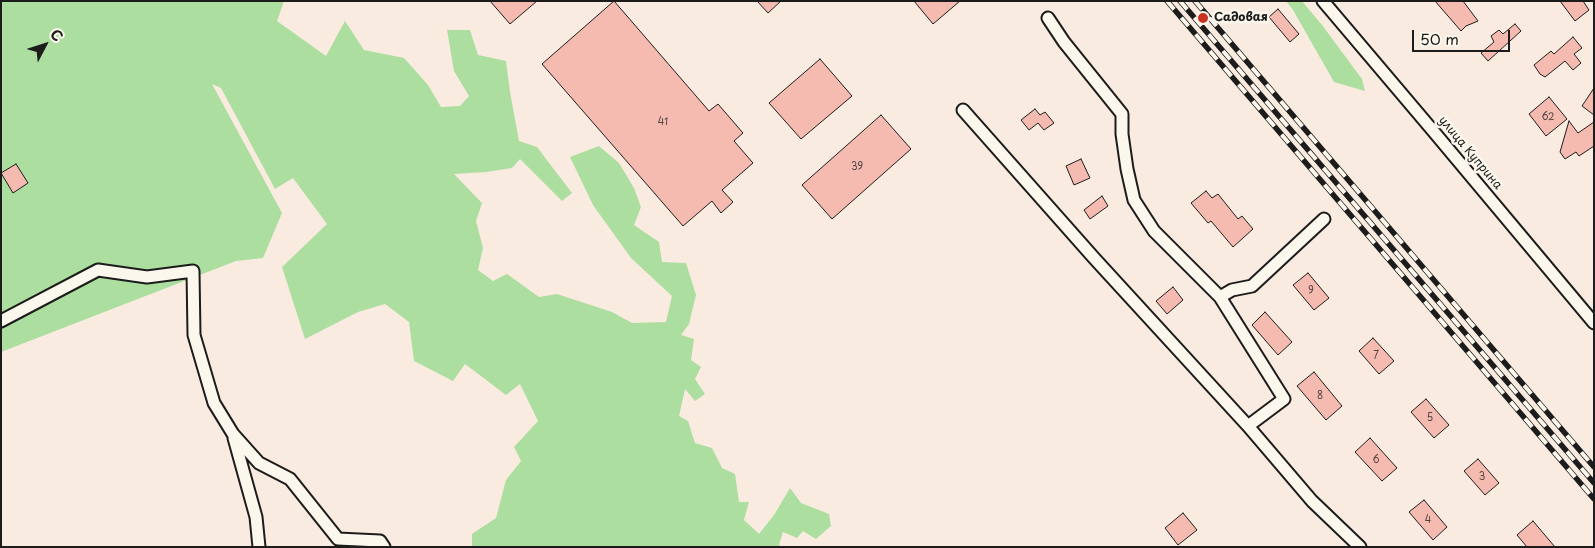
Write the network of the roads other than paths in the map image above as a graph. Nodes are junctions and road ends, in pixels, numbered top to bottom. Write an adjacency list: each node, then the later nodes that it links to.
1 (1323, 1): 7 (street, улица Куприна)
2 (1048, 18): 5 (street)
3 (963, 110): 8 (street)
4 (1324, 219): 5 (street)
5 (1220, 297): 8 (street)
6 (1, 321): 9 (street)
7 (1594, 323)
8 (1248, 426): 12 (street)
9 (233, 434): 10 (street); 11 (street)
10 (259, 547)
11 (384, 547)
12 (1360, 547)

